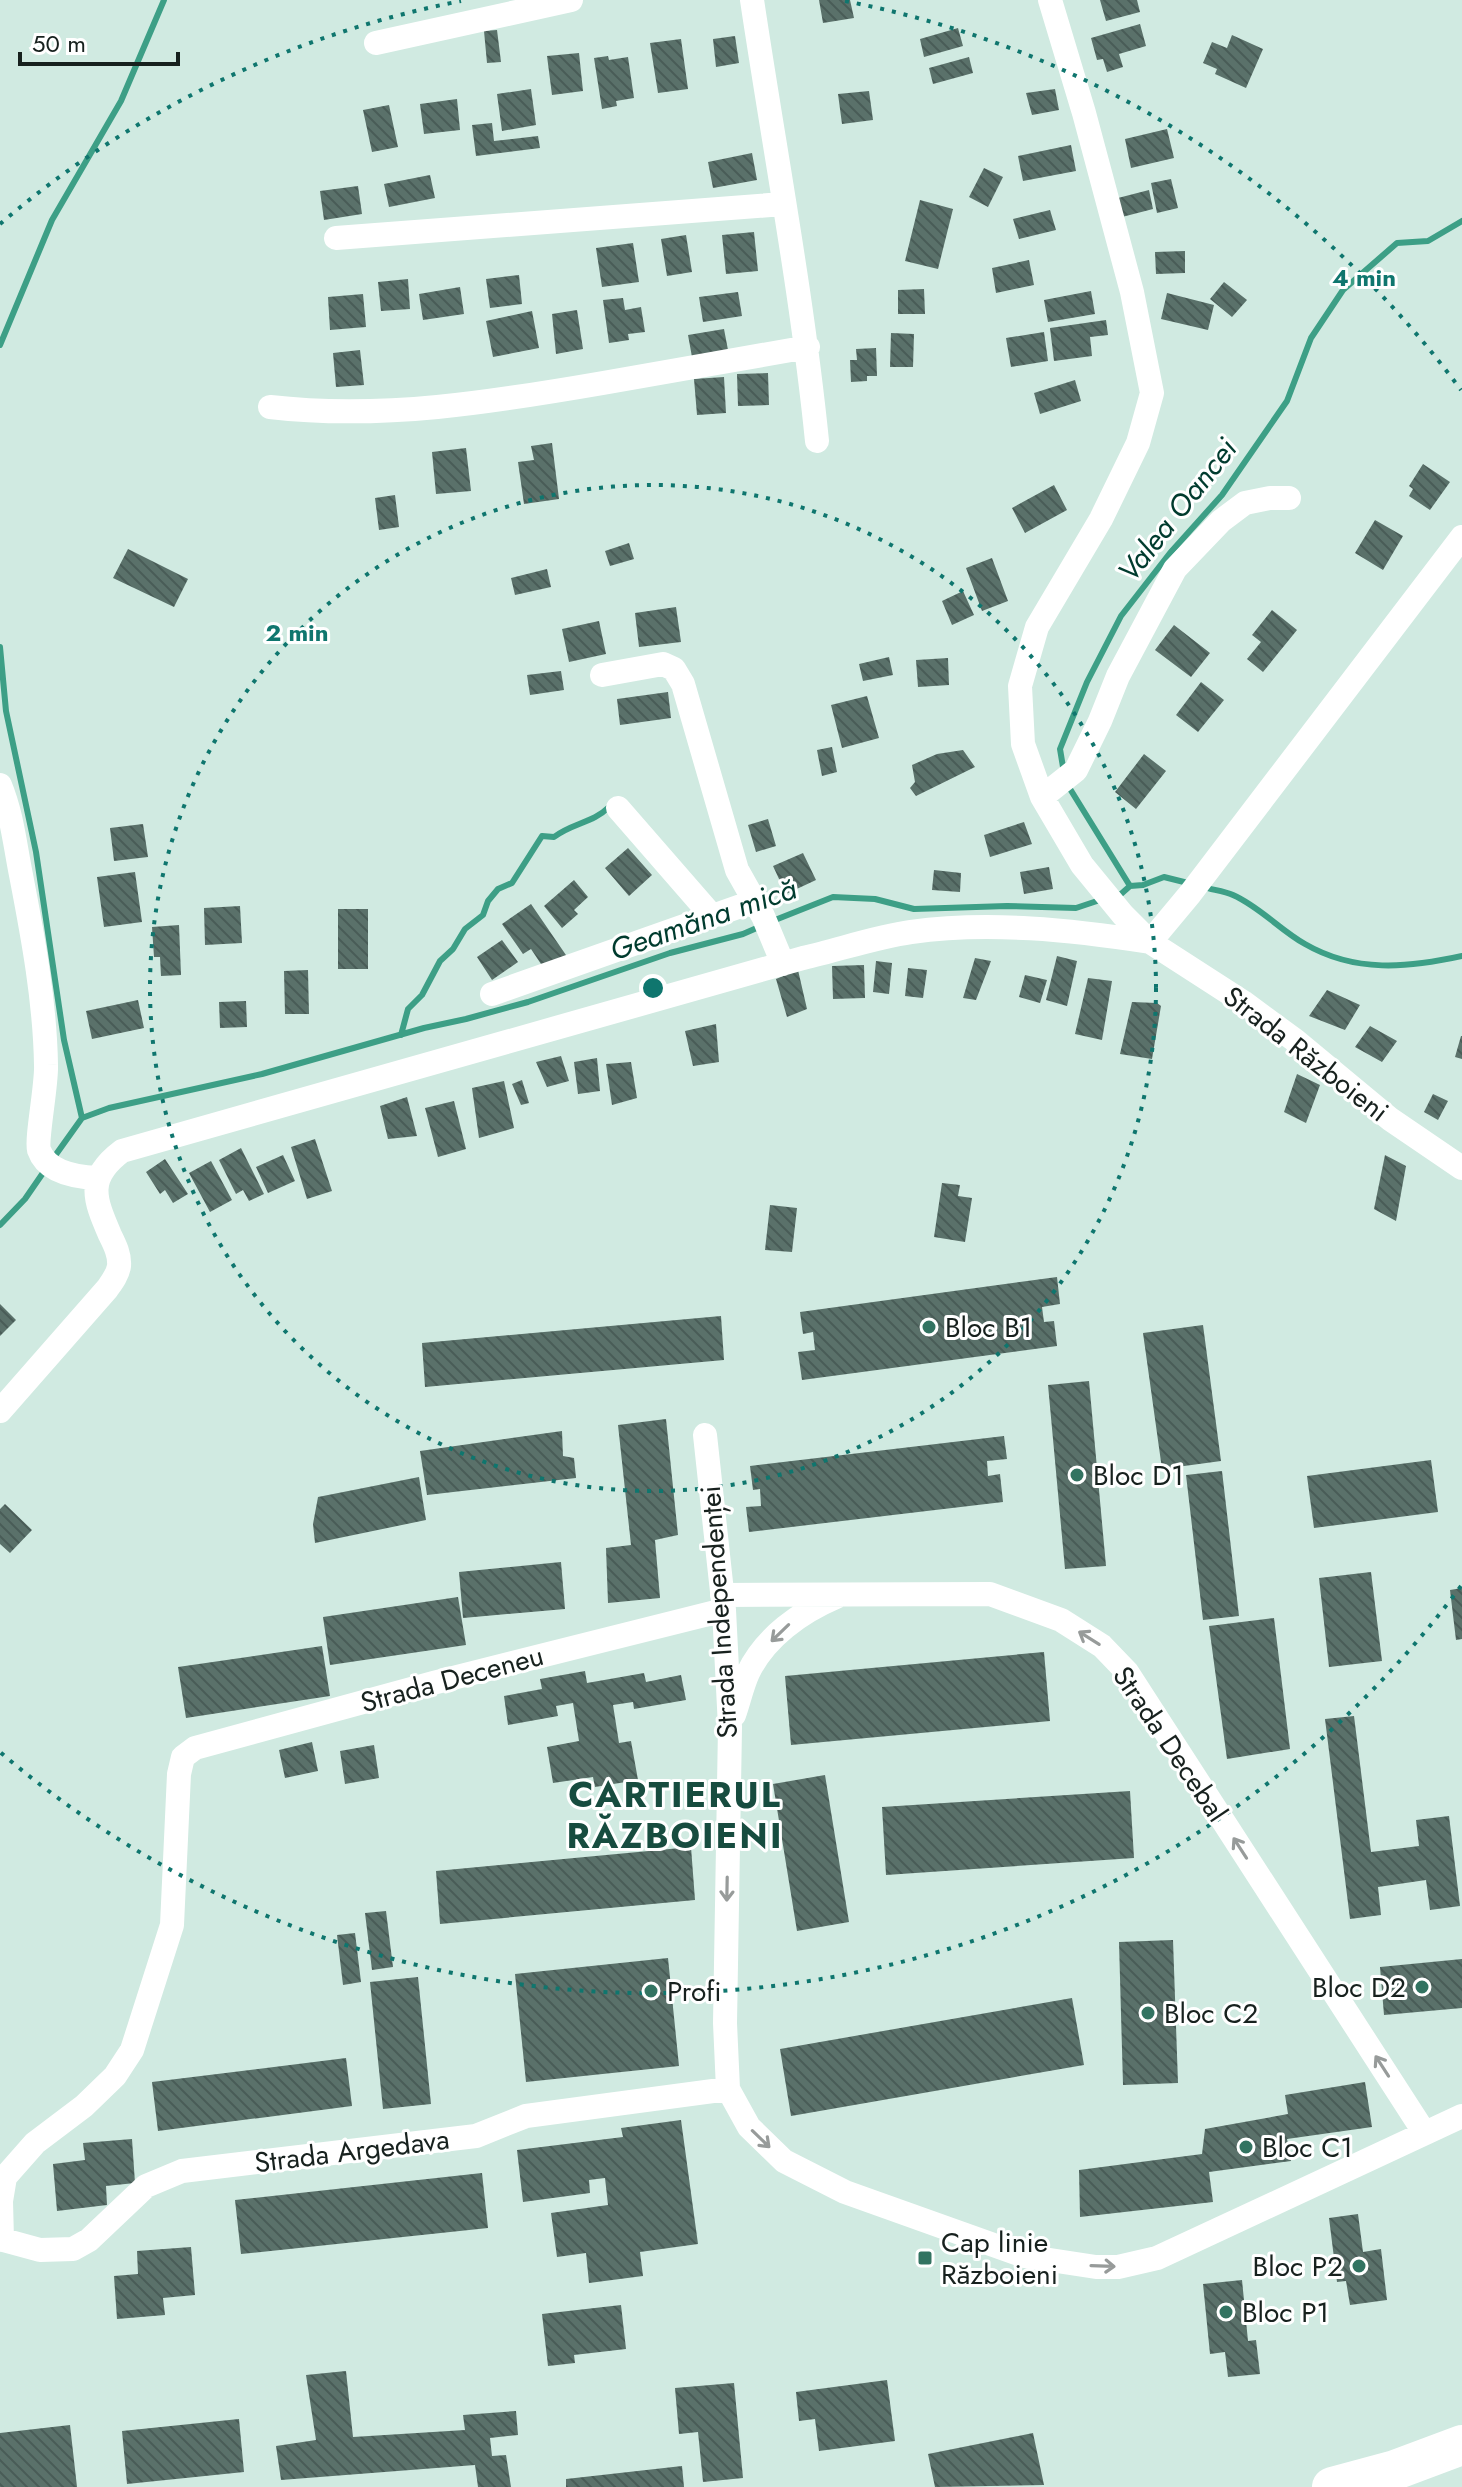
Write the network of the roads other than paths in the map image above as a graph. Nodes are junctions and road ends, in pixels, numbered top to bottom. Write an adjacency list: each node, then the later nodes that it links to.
1 (571, 0): 4 (street)
2 (752, 0): 5 (street)
3 (1050, 0): 13 (street)
4 (376, 43)
5 (783, 204): 6 (street); 7 (street)
6 (336, 238)
7 (808, 347): 8 (street); 9 (street)
8 (270, 407)
9 (817, 441)
10 (1289, 498): 13 (street)
11 (1462, 537): 18 (street)
12 (602, 675): 16 (street)
13 (1059, 783): 18 (street)
14 (0, 785): 22 (street)
15 (618, 808): 17 (street)
16 (759, 908): 17 (street); 19 (street)
17 (712, 916): 20 (street)
18 (1150, 942): 19 (street); 21 (street, Strada Războieni)
19 (779, 955): 22 (street)
20 (492, 994)
21 (1462, 1168)
22 (97, 1178): 23 (street)
23 (0, 1411)
24 (705, 1435): 26 (street, Strada Independenței)
25 (846, 1593): 26 (street, Strada Decebal); 27 (street, one-way to 27); 30 (street, Strada Decebal, one-way to 25)
26 (723, 1602): 27 (street, Strada Independenței); 31 (street, Strada Deceneu)
27 (730, 1727): 28 (street, Strada Independenței, one-way to 28)
28 (728, 2089): 30 (street, Strada Independenței, one-way to 30); 31 (street, Strada Argedava)
29 (1462, 2116): 30 (street, Strada Independenței)
30 (1424, 2132)
31 (1, 2239)
32 (1462, 2445): 33 (main road)
33 (1332, 2487)

